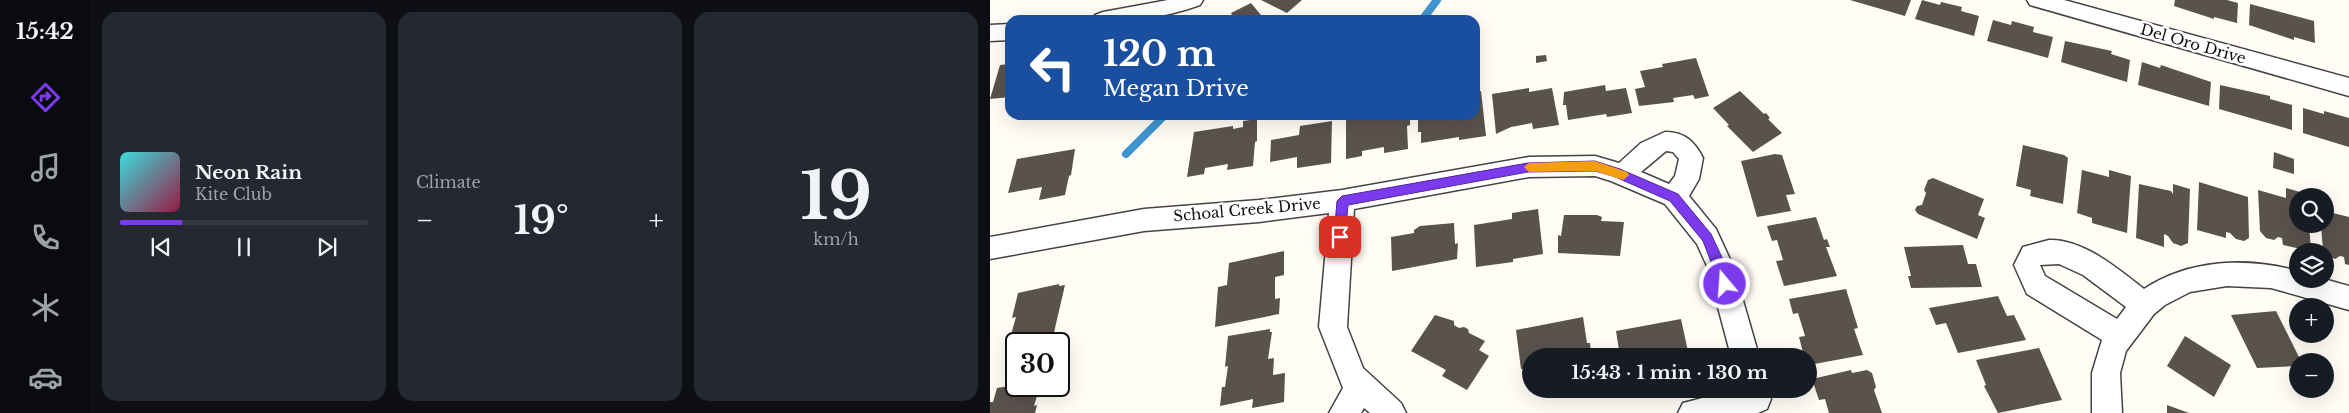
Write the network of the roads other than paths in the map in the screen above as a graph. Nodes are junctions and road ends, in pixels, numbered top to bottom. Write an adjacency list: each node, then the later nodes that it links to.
1 (1193, 0): 3 (street)
2 (2037, 0): 6 (street, Del Oro Drive)
3 (1129, 15)
4 (1005, 32): 5 (street)
5 (990, 33)
6 (2349, 88)
7 (1623, 175): 8 (street, Schoal Creek Drive); 8 (street); 9 (street, Schoal Creek Drive)
8 (1674, 197): 14 (street, Schoal Creek Drive)
9 (1342, 201): 10 (street, Schoal Creek Drive); 15 (street)
10 (990, 248)
11 (2348, 303): 12 (street)
12 (2144, 305): 13 (street); 13 (street)
13 (2120, 336): 20 (street)
14 (1743, 348)
15 (1361, 387): 17 (street); 18 (street)
16 (1757, 400): 19 (street)
17 (1344, 413)
18 (1391, 413)
19 (1692, 413)
20 (2108, 413)

